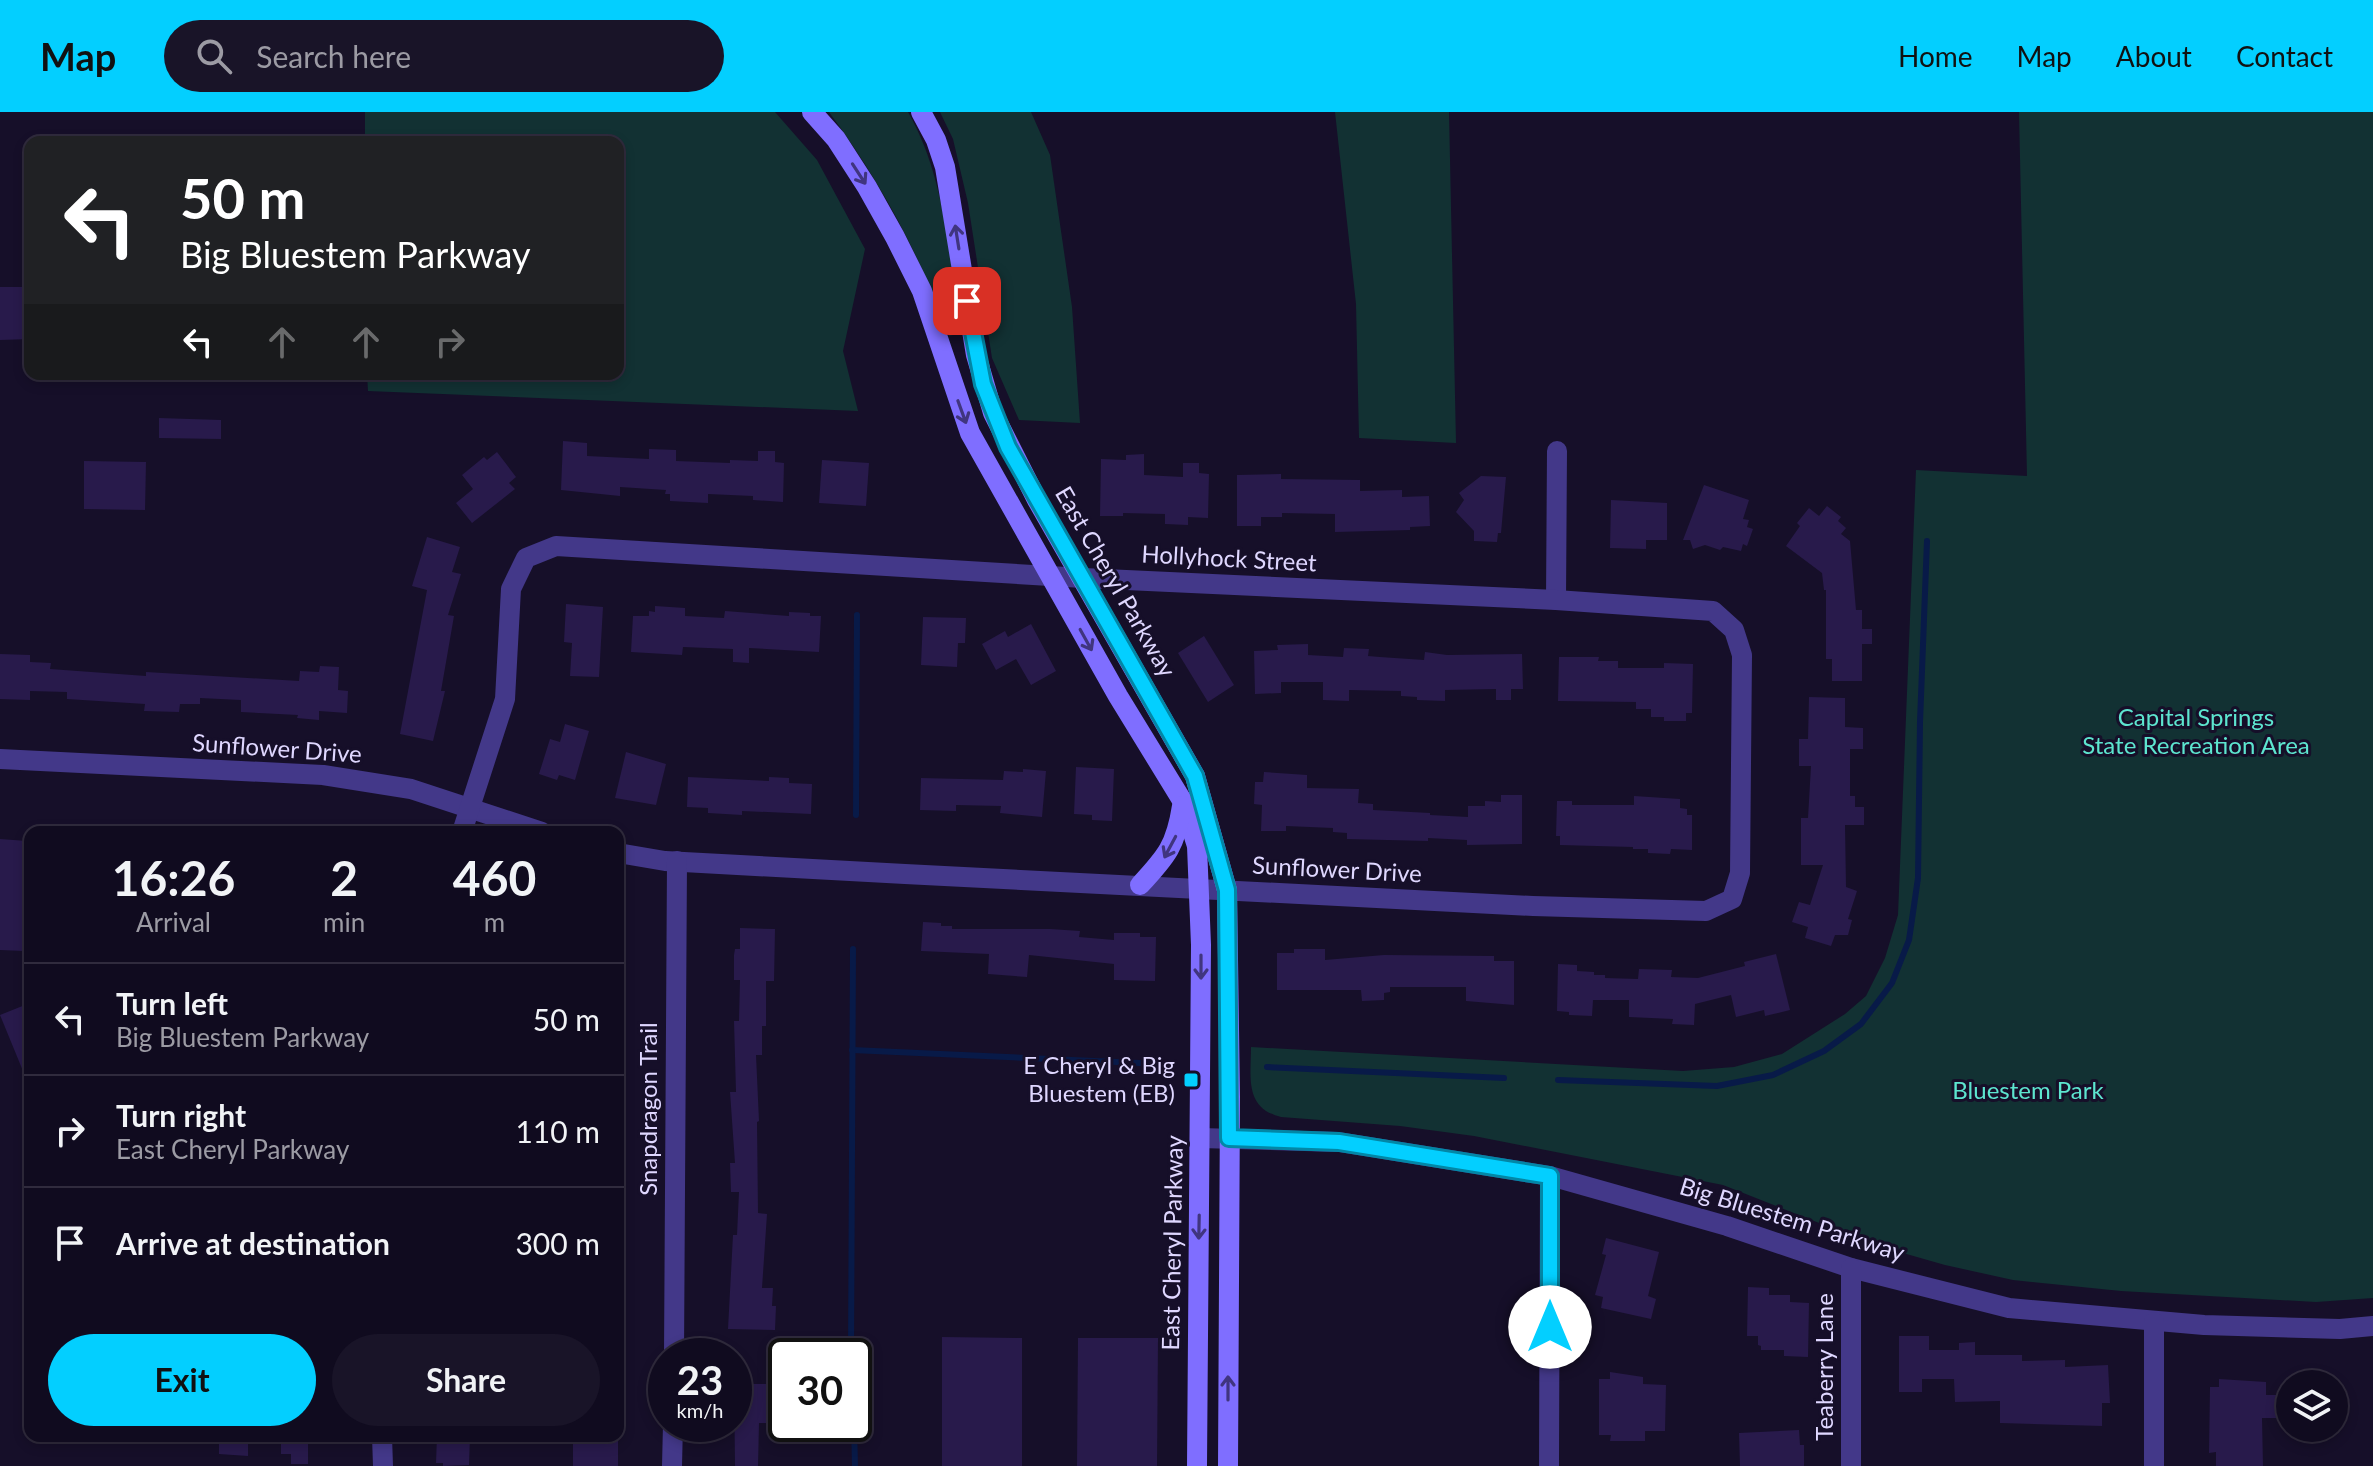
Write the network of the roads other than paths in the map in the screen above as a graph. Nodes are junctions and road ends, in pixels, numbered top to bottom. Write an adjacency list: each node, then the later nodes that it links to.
1 (812, 112): 4 (street, East Cheryl Parkway, one-way to 4)
2 (921, 112): 5 (street, East Cheryl Parkway, one-way to 2)
3 (1557, 451): 6 (street)
4 (1050, 575): 5 (street, Hollyhock Street); 9 (street, East Cheryl Parkway, one-way to 9); 10 (street, Hollyhock Street)
5 (1083, 578): 6 (street, Hollyhock Street); 17 (street, East Cheryl Parkway)
6 (1556, 600): 7 (street, Hollyhock Street)
7 (1734, 630): 17 (street, Sunflower Drive)
8 (0, 759): 10 (street, Sunflower Drive)
9 (1183, 802): 15 (street, one-way to 15); 16 (street, East Cheryl Parkway)
10 (470, 807): 11 (street); 12 (street, Sunflower Drive)
11 (464, 826)
12 (525, 826)
13 (624, 854): 14 (street, Sunflower Drive)
14 (677, 861): 15 (street, Sunflower Drive); 24 (street, Snapdragon Trail)
15 (1140, 885): 16 (street, Sunflower Drive)
16 (1200, 889): 17 (street, Sunflower Drive); 18 (street, East Cheryl Parkway, one-way to 18)
17 (1227, 890): 19 (street, East Cheryl Parkway)
18 (1200, 1138): 19 (street, Big Bluestem Parkway); 29 (street, East Cheryl Parkway, one-way to 29)
19 (1229, 1138): 20 (street, Big Bluestem Parkway); 30 (street, East Cheryl Parkway, one-way to 19)
20 (1550, 1176): 21 (street, Big Bluestem Parkway); 31 (street)
21 (1851, 1268): 22 (street, Big Bluestem Parkway); 32 (street, Teaberry Lane)
22 (2154, 1322): 23 (street, Big Bluestem Parkway); 33 (street)
23 (2373, 1326)
24 (674, 1338)
25 (382, 1442): 27 (street)
26 (673, 1442): 28 (street)
27 (383, 1466)
28 (672, 1466)
29 (1197, 1466)
30 (1228, 1466)
31 (1549, 1466)
32 (1851, 1466)
33 (2154, 1466)

